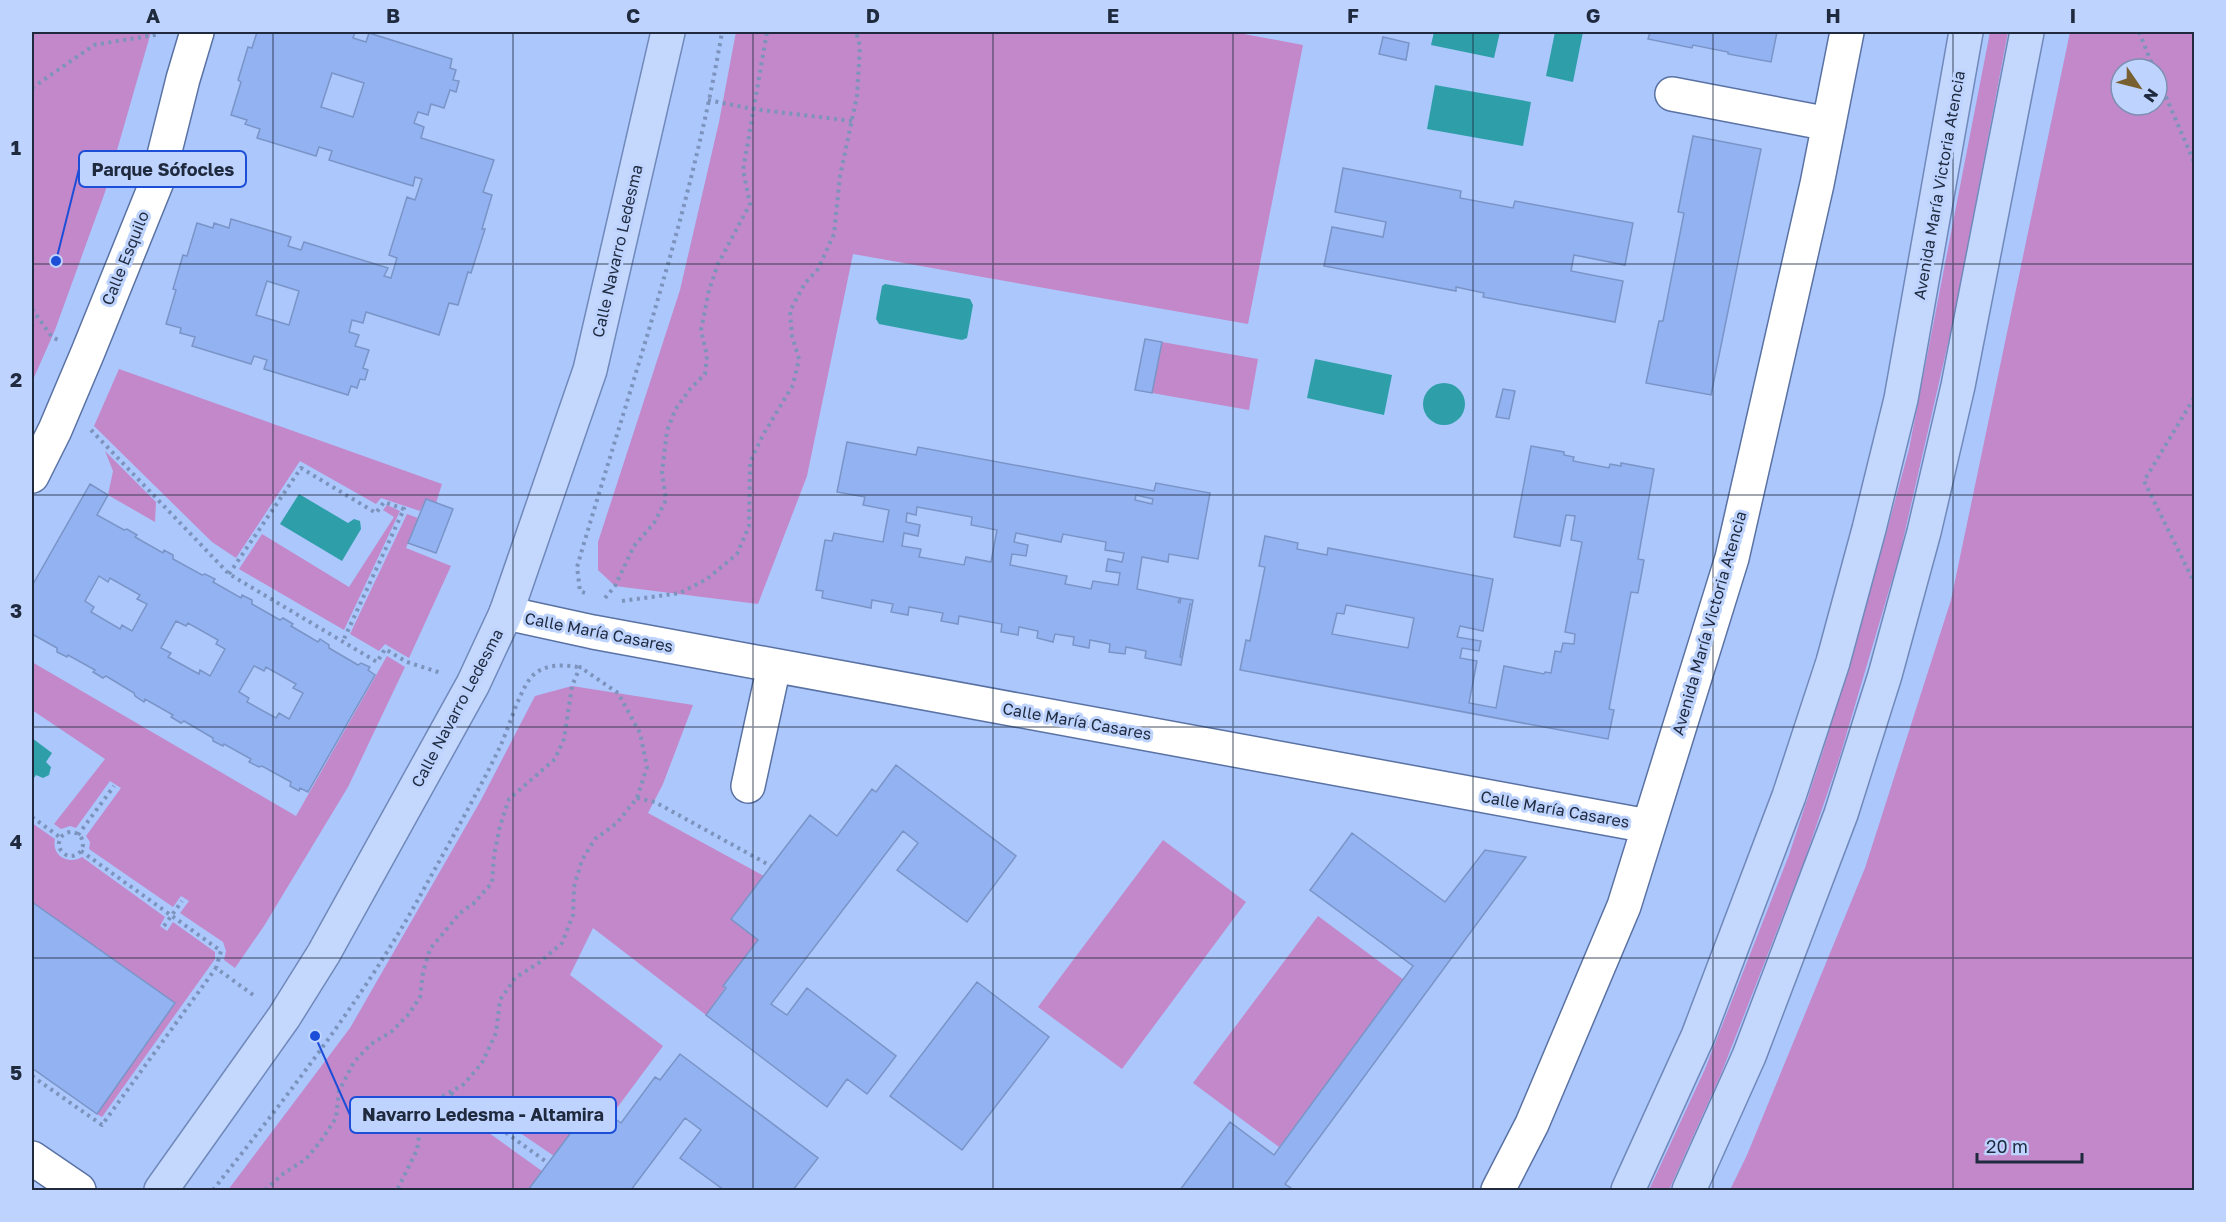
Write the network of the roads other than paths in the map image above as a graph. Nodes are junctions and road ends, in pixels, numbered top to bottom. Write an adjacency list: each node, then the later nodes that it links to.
1 (668, 32): 9 (main road, Calle Navarro Ledesma)
2 (1847, 32): 7 (street, Avenida María Victoria Atencia)
3 (1966, 32): 17 (main road, Avenida María Victoria Atencia)
4 (2027, 32): 18 (main road)
5 (183, 33): 8 (street, Calle Esquilo)
6 (1672, 94): 7 (street)
7 (1829, 124): 12 (street, Avenida María Victoria Atencia)
8 (32, 476)
9 (506, 613): 10 (street, Calle María Casares); 15 (main road, Calle Navarro Ledesma)
10 (774, 666): 11 (street); 12 (street, Calle María Casares)
11 (748, 786)
12 (1648, 826): 16 (street, Avenida María Victoria Atencia)
13 (32, 1158): 14 (street)
14 (79, 1191)
15 (161, 1191)
16 (1498, 1191)
17 (1628, 1191)
18 (1689, 1191)

